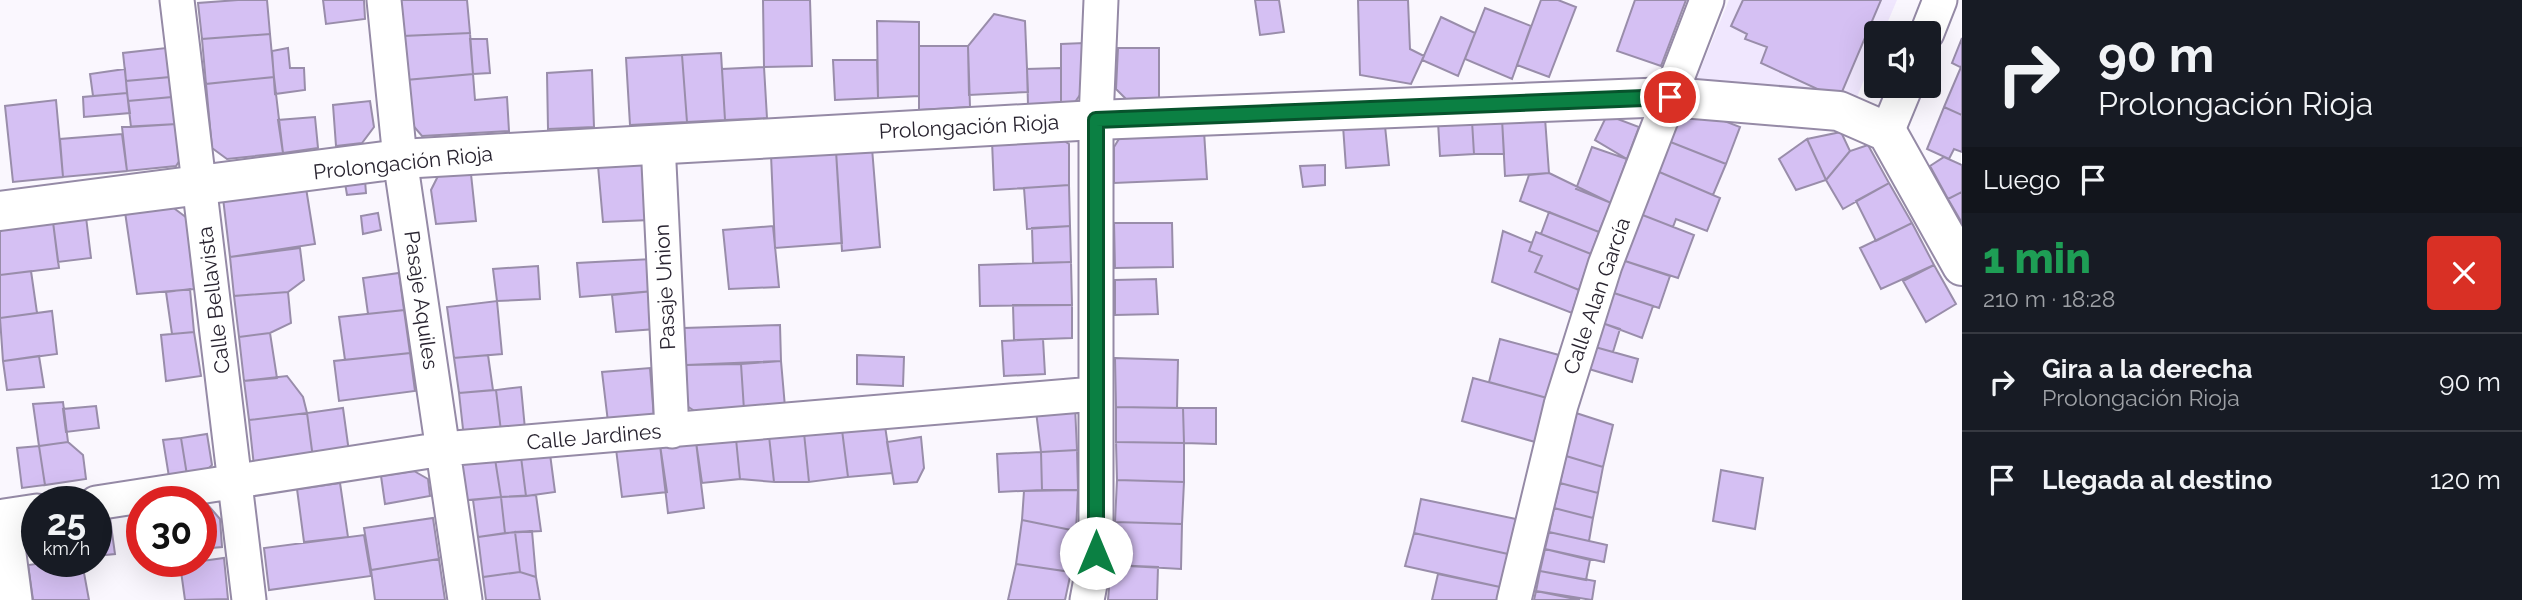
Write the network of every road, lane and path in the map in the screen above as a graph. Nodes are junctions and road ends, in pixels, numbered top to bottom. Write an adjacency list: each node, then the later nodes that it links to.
1 (177, 0): 13 (street, Calle Bellavista)
2 (384, 0): 12 (street, Pasaje Aquiles)
3 (1101, 0): 9 (street)
4 (1707, 0): 7 (street, Calle Alan García)
5 (1940, 0): 6 (street)
6 (1932, 21)
7 (1670, 97): 9 (street, Prolongación Rioja); 10 (street, Prolongación Rioja); 26 (street, Calle Alan García)
8 (1901, 98): 10 (street)
9 (1096, 120): 11 (street, Prolongación Rioja); 16 (street)
10 (1887, 132): 15 (street)
11 (658, 143): 12 (street, Prolongación Rioja); 17 (street, Pasaje Union)
12 (400, 159): 13 (street, Prolongación Rioja); 18 (street, Pasaje Aquiles)
13 (201, 186): 14 (street, Prolongación Rioja); 19 (street, Calle Bellavista)
14 (0, 211)
15 (1962, 266)
16 (1094, 394): 17 (street, Calle Jardines); 25 (street)
17 (672, 431): 18 (street, Calle Jardines)
18 (443, 449): 19 (street, Calle Jardines); 24 (street, Pasaje Aquiles)
19 (236, 483): 20 (street, Calle Jardines); 23 (street, Calle Bellavista)
20 (112, 501)
21 (21, 513): 22 (street)
22 (15, 600)
23 (249, 600)
24 (465, 600)
25 (1087, 600)
26 (1514, 600)

